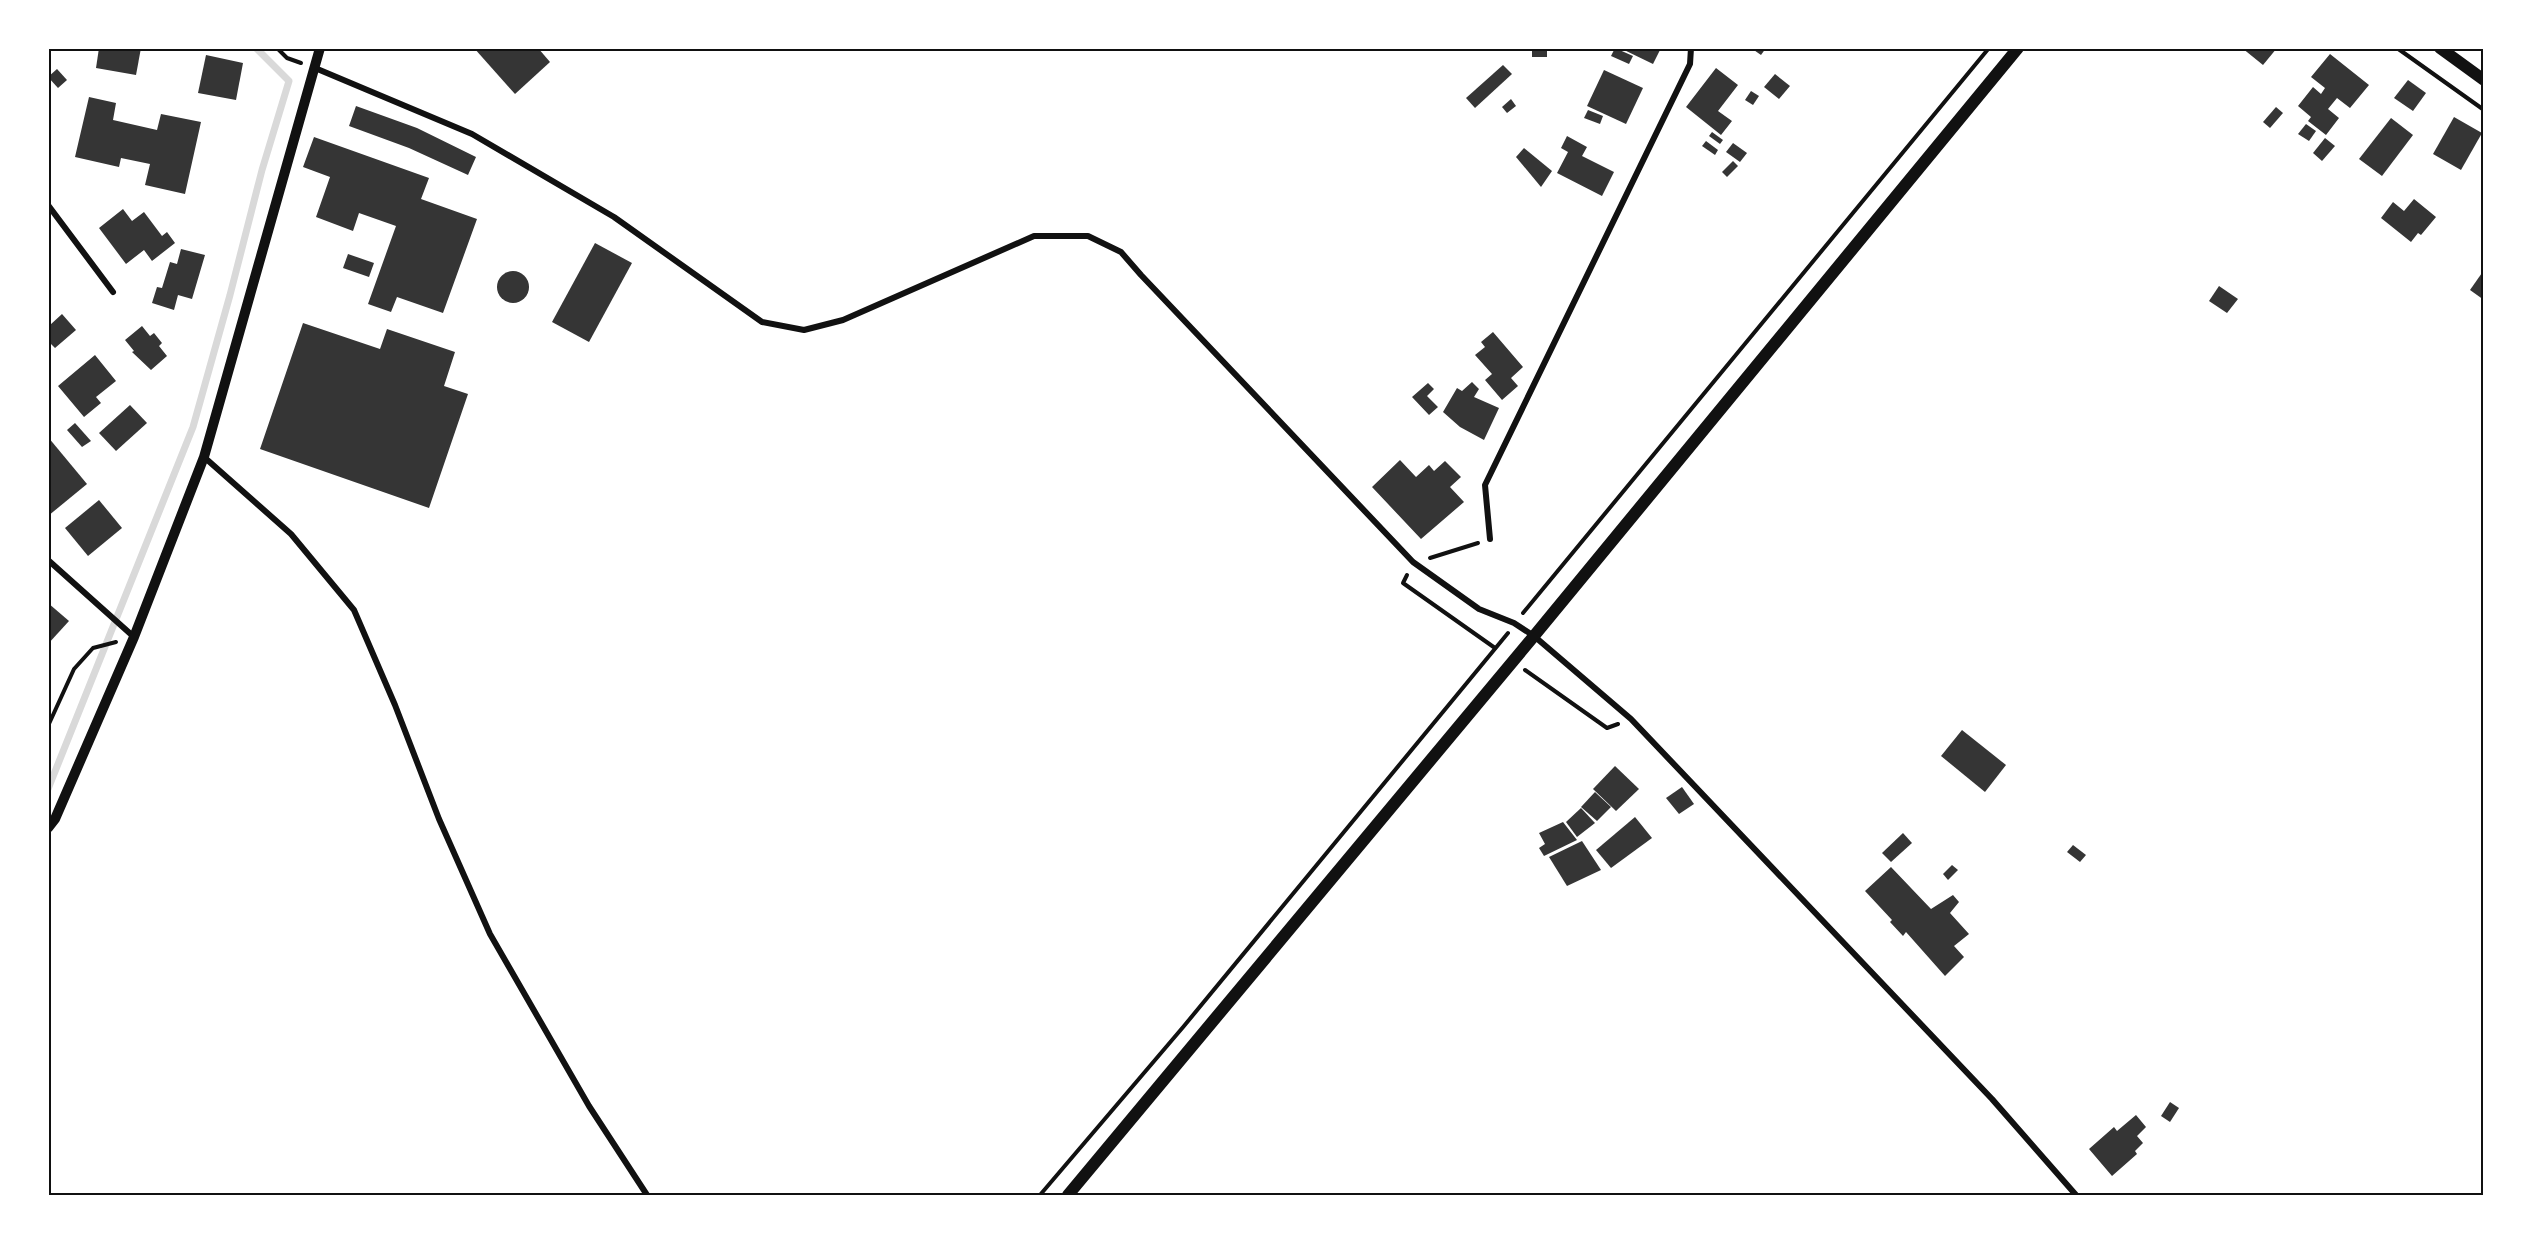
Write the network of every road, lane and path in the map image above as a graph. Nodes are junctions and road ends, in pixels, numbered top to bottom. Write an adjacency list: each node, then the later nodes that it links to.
1 (277, 48): 8 (path)
2 (320, 48): 8 (street)
3 (1692, 48): 14 (street)
4 (1989, 48): 17 (path)
5 (2018, 48): 18 (main road)
6 (2397, 48): 10 (path)
7 (2440, 48): 9 (main road)
8 (315, 68): 13 (street); 16 (street)
9 (2484, 80)
10 (2484, 110)
11 (48, 205): 12 (street)
12 (113, 292)
13 (204, 457): 19 (street); 22 (street)
14 (1490, 539): 16 (path)
15 (48, 560): 19 (street)
16 (1413, 562): 17 (street)
17 (1514, 624): 18 (street); 23 (path)
18 (1534, 636): 24 (main road); 25 (street)
19 (134, 637): 20 (path); 21 (street)
20 (48, 726)
21 (48, 828)
22 (647, 1195)
23 (1040, 1195)
24 (1068, 1195)
25 (2076, 1195)

